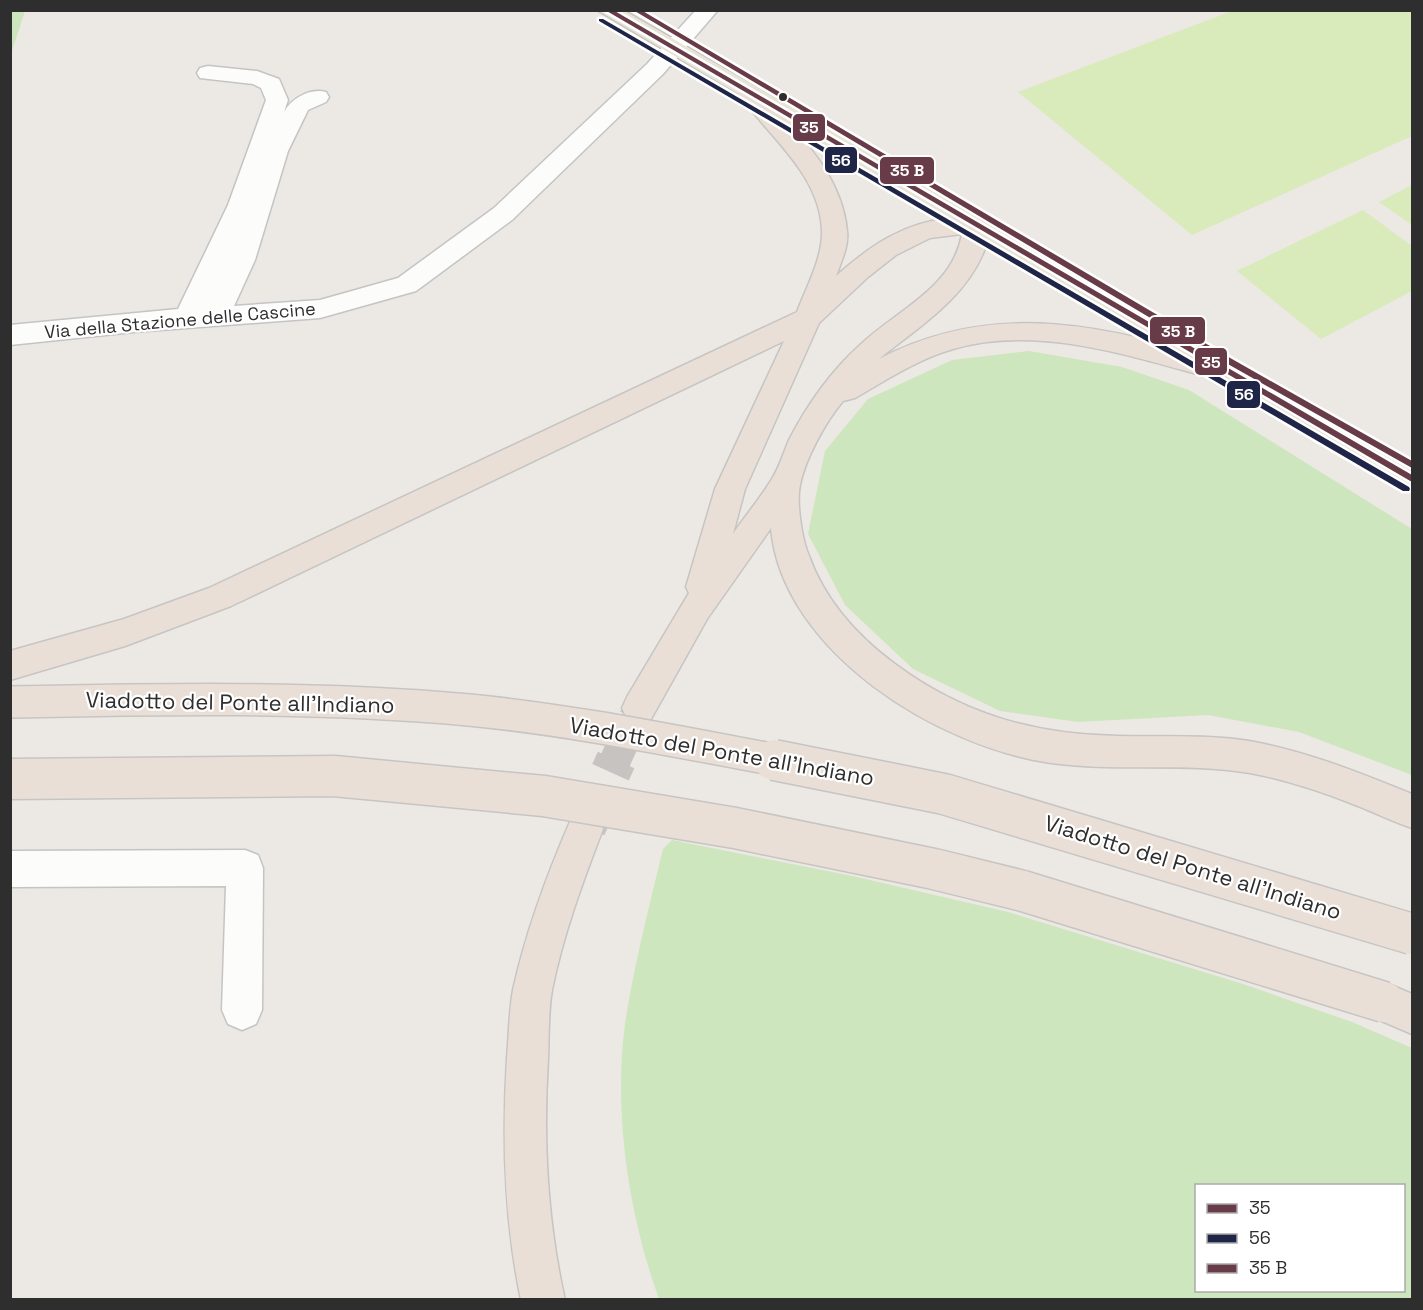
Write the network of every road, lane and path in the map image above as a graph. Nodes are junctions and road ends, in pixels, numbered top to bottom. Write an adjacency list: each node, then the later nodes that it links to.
1 (708, 10): 3 (street, Via della Stazione delle Cascine)
2 (611, 11): 3 (main road)
3 (673, 48): 5 (main road); 8 (street, Via della Stazione delle Cascine)
4 (208, 73): 10 (street)
5 (750, 93): 7 (main road); 9 (highway)
6 (318, 97): 8 (street)
7 (976, 224): 9 (highway); 12 (main road); 13 (highway)
8 (216, 316): 10 (street, Via della Stazione delle Cascine)
9 (808, 318): 16 (highway); 17 (highway)
10 (186, 320): 11 (street, Via della Stazione delle Cascine)
11 (10, 335)
12 (1224, 371): 13 (highway); 14 (main road)
13 (825, 403): 15 (highway)
14 (1413, 479)
15 (784, 486): 16 (highway); 21 (highway)
16 (696, 609): 19 (highway)
17 (10, 666)
18 (10, 702): 24 (highway, Viadotto del Ponte all'Indiano, bridge)
19 (639, 708)
20 (10, 779): 25 (highway, bridge)
21 (1413, 811)
22 (585, 829): 27 (highway)
23 (10, 869): 26 (street)
24 (1413, 934)
25 (1403, 1009)
26 (242, 1010)
27 (543, 1299)

